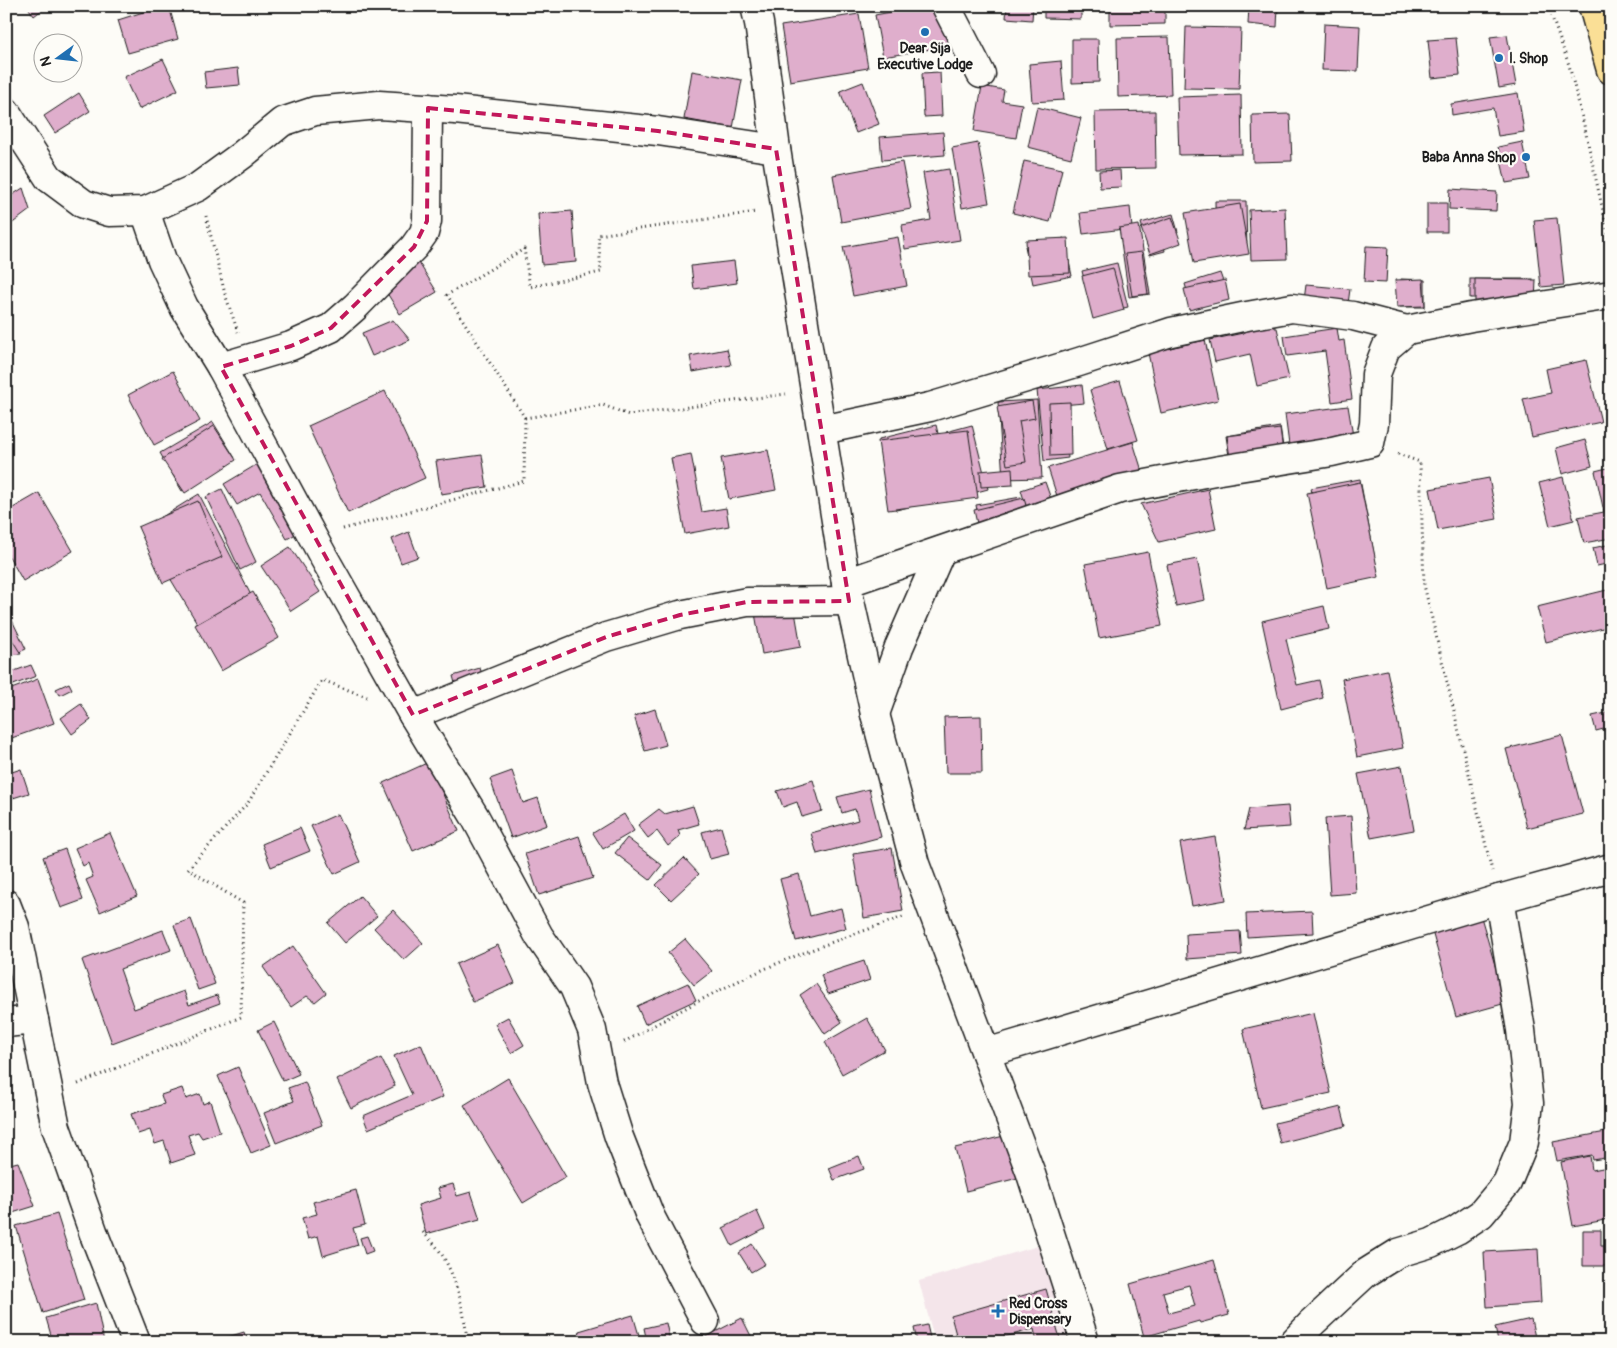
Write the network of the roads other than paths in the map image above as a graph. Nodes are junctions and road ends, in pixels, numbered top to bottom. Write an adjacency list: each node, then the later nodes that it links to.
1 (755, 6): 8 (street)
2 (946, 6): 5 (street)
3 (1593, 6): 4 (highway)
4 (1611, 70)
5 (981, 74)
6 (428, 108): 8 (street); 9 (street); 12 (street)
7 (6, 112): 9 (street)
8 (776, 150): 13 (street)
9 (145, 211): 12 (street)
10 (1611, 295): 11 (street)
11 (1407, 330): 13 (street); 14 (street)
12 (221, 367): 17 (street)
13 (822, 430): 15 (street)
14 (941, 551): 15 (street); 16 (street)
15 (848, 592): 16 (street); 17 (street)
16 (875, 714): 23 (street)
17 (413, 715): 24 (street)
18 (1611, 868): 19 (street)
19 (1499, 899): 23 (street); 27 (street)
20 (6, 904): 21 (street)
21 (34, 1020): 22 (street); 25 (street)
22 (6, 1024)
23 (986, 1053): 26 (street)
24 (705, 1321)
25 (136, 1342)
26 (1085, 1342)
27 (1294, 1342)

